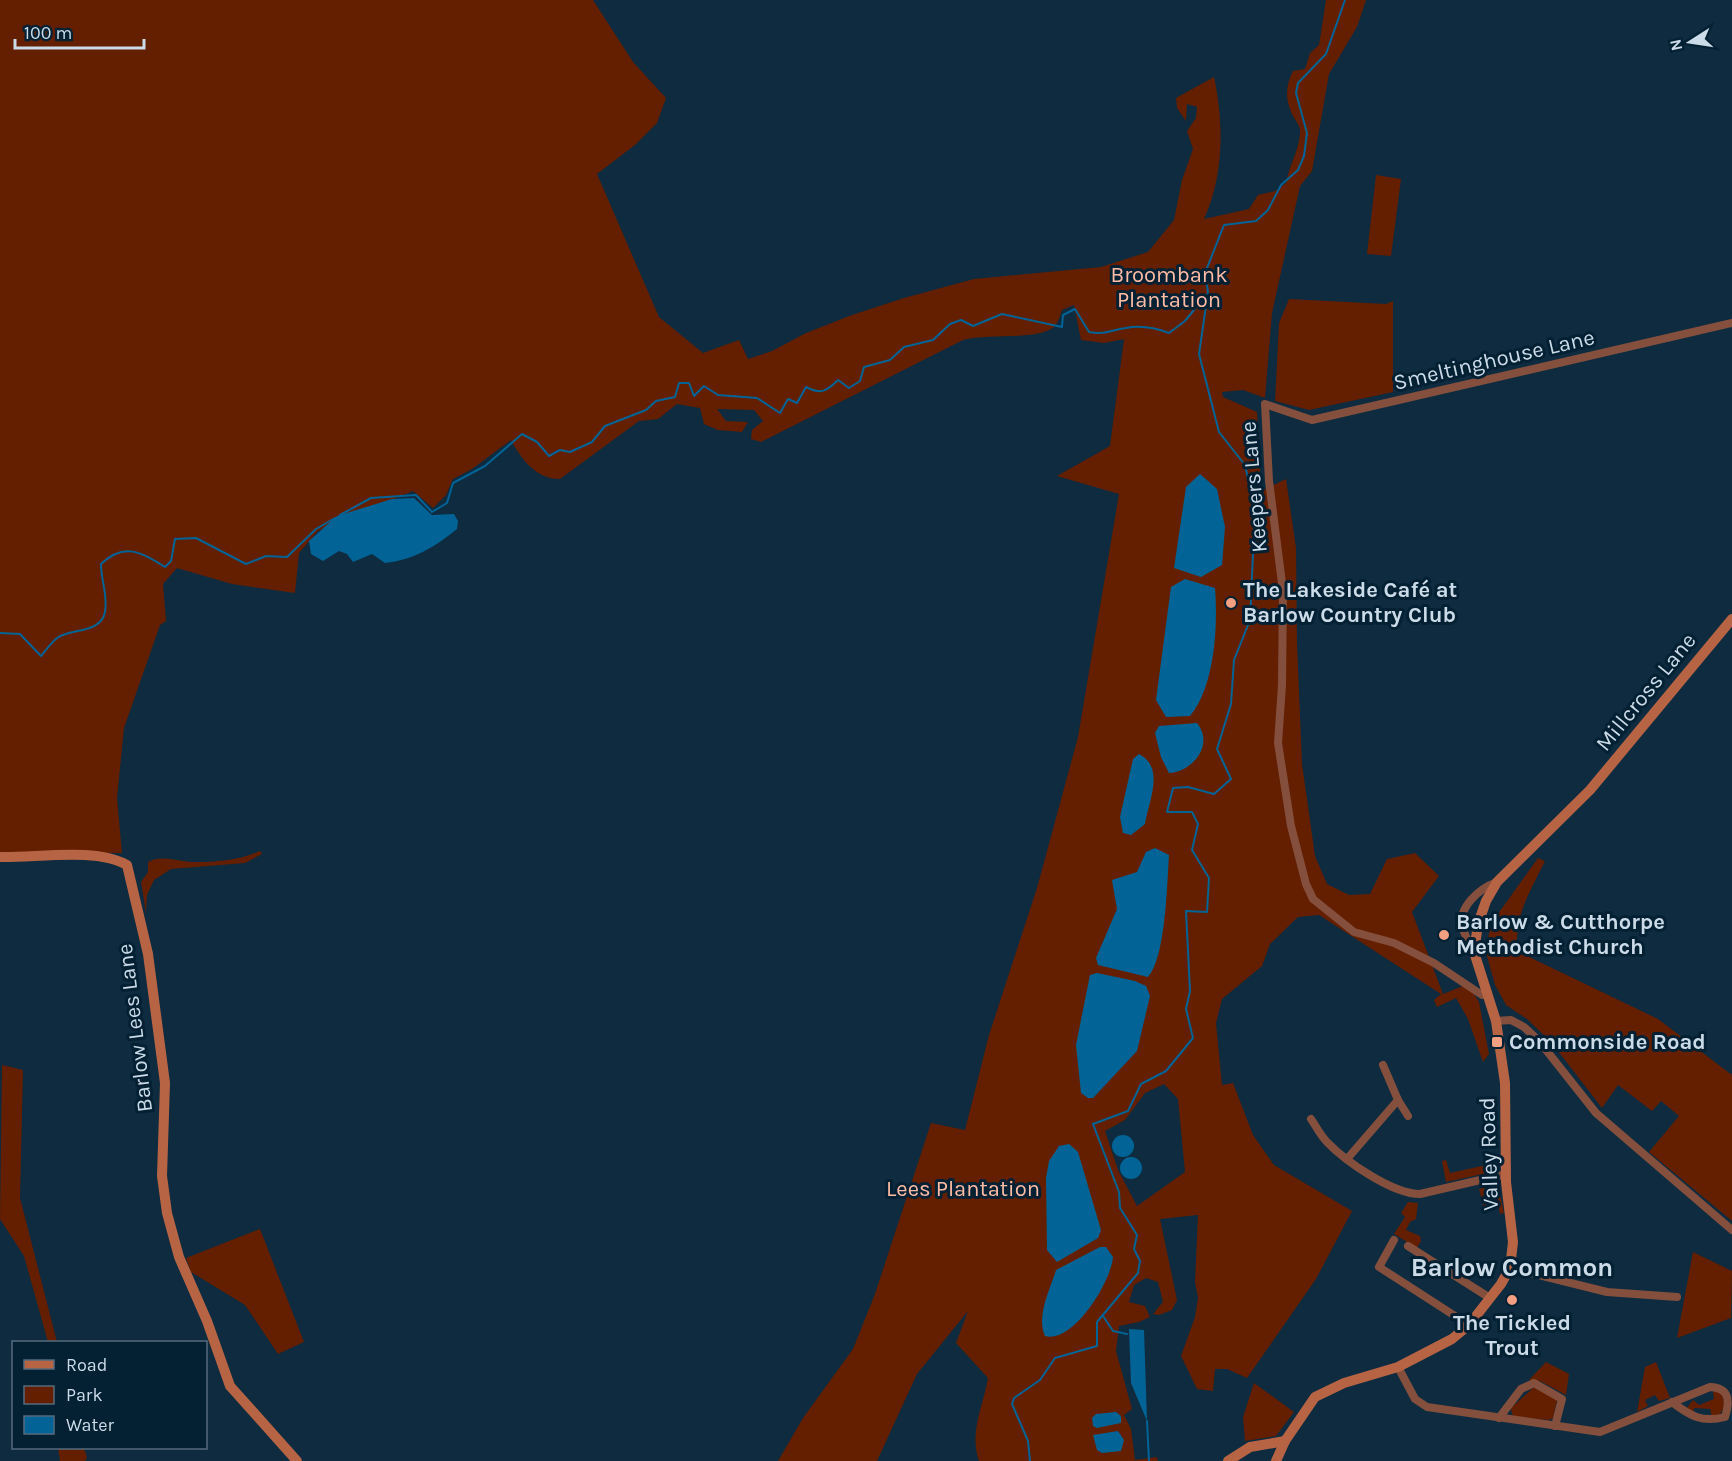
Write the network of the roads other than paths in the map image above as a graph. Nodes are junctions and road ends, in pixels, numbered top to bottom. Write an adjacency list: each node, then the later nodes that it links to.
1 (1732, 323): 2 (street, Smeltinghouse Lane)
2 (1265, 404): 8 (street, Keepers Lane)
3 (1732, 619): 4 (main road, Millcross Lane)
4 (1590, 790): 6 (main road, Valley Road)
5 (0, 857): 28 (main road, Barlow Lees Lane)
6 (1497, 882): 7 (main road, Valley Road); 7 (street)
7 (1474, 952): 8 (main road, Valley Road)
8 (1488, 993): 9 (main road, Valley Road)
9 (1496, 1021): 15 (main road, Valley Road); 16 (street)
10 (1383, 1065): 11 (street)
11 (1398, 1100): 12 (street); 14 (street)
12 (1408, 1116)
13 (1311, 1119): 14 (street)
14 (1347, 1159): 15 (street)
15 (1506, 1174): 19 (main road, Valley Road)
16 (1732, 1230)
17 (1394, 1240): 22 (street)
18 (1408, 1246): 21 (street)
19 (1510, 1268): 20 (street); 21 (main road, Valley Road)
20 (1677, 1297)
21 (1490, 1298): 22 (main road, Valley Road)
22 (1469, 1325): 23 (main road, Valley Road)
23 (1398, 1366): 25 (street); 27 (main road, Valley Road)
24 (1672, 1402): 24 (street); 26 (street)
25 (1499, 1418): 26 (street); 26 (street)
26 (1555, 1426)
27 (1284, 1441): 29 (main road); 30 (main road, Valley Road)
28 (297, 1461)
29 (1228, 1461)
30 (1275, 1461)

